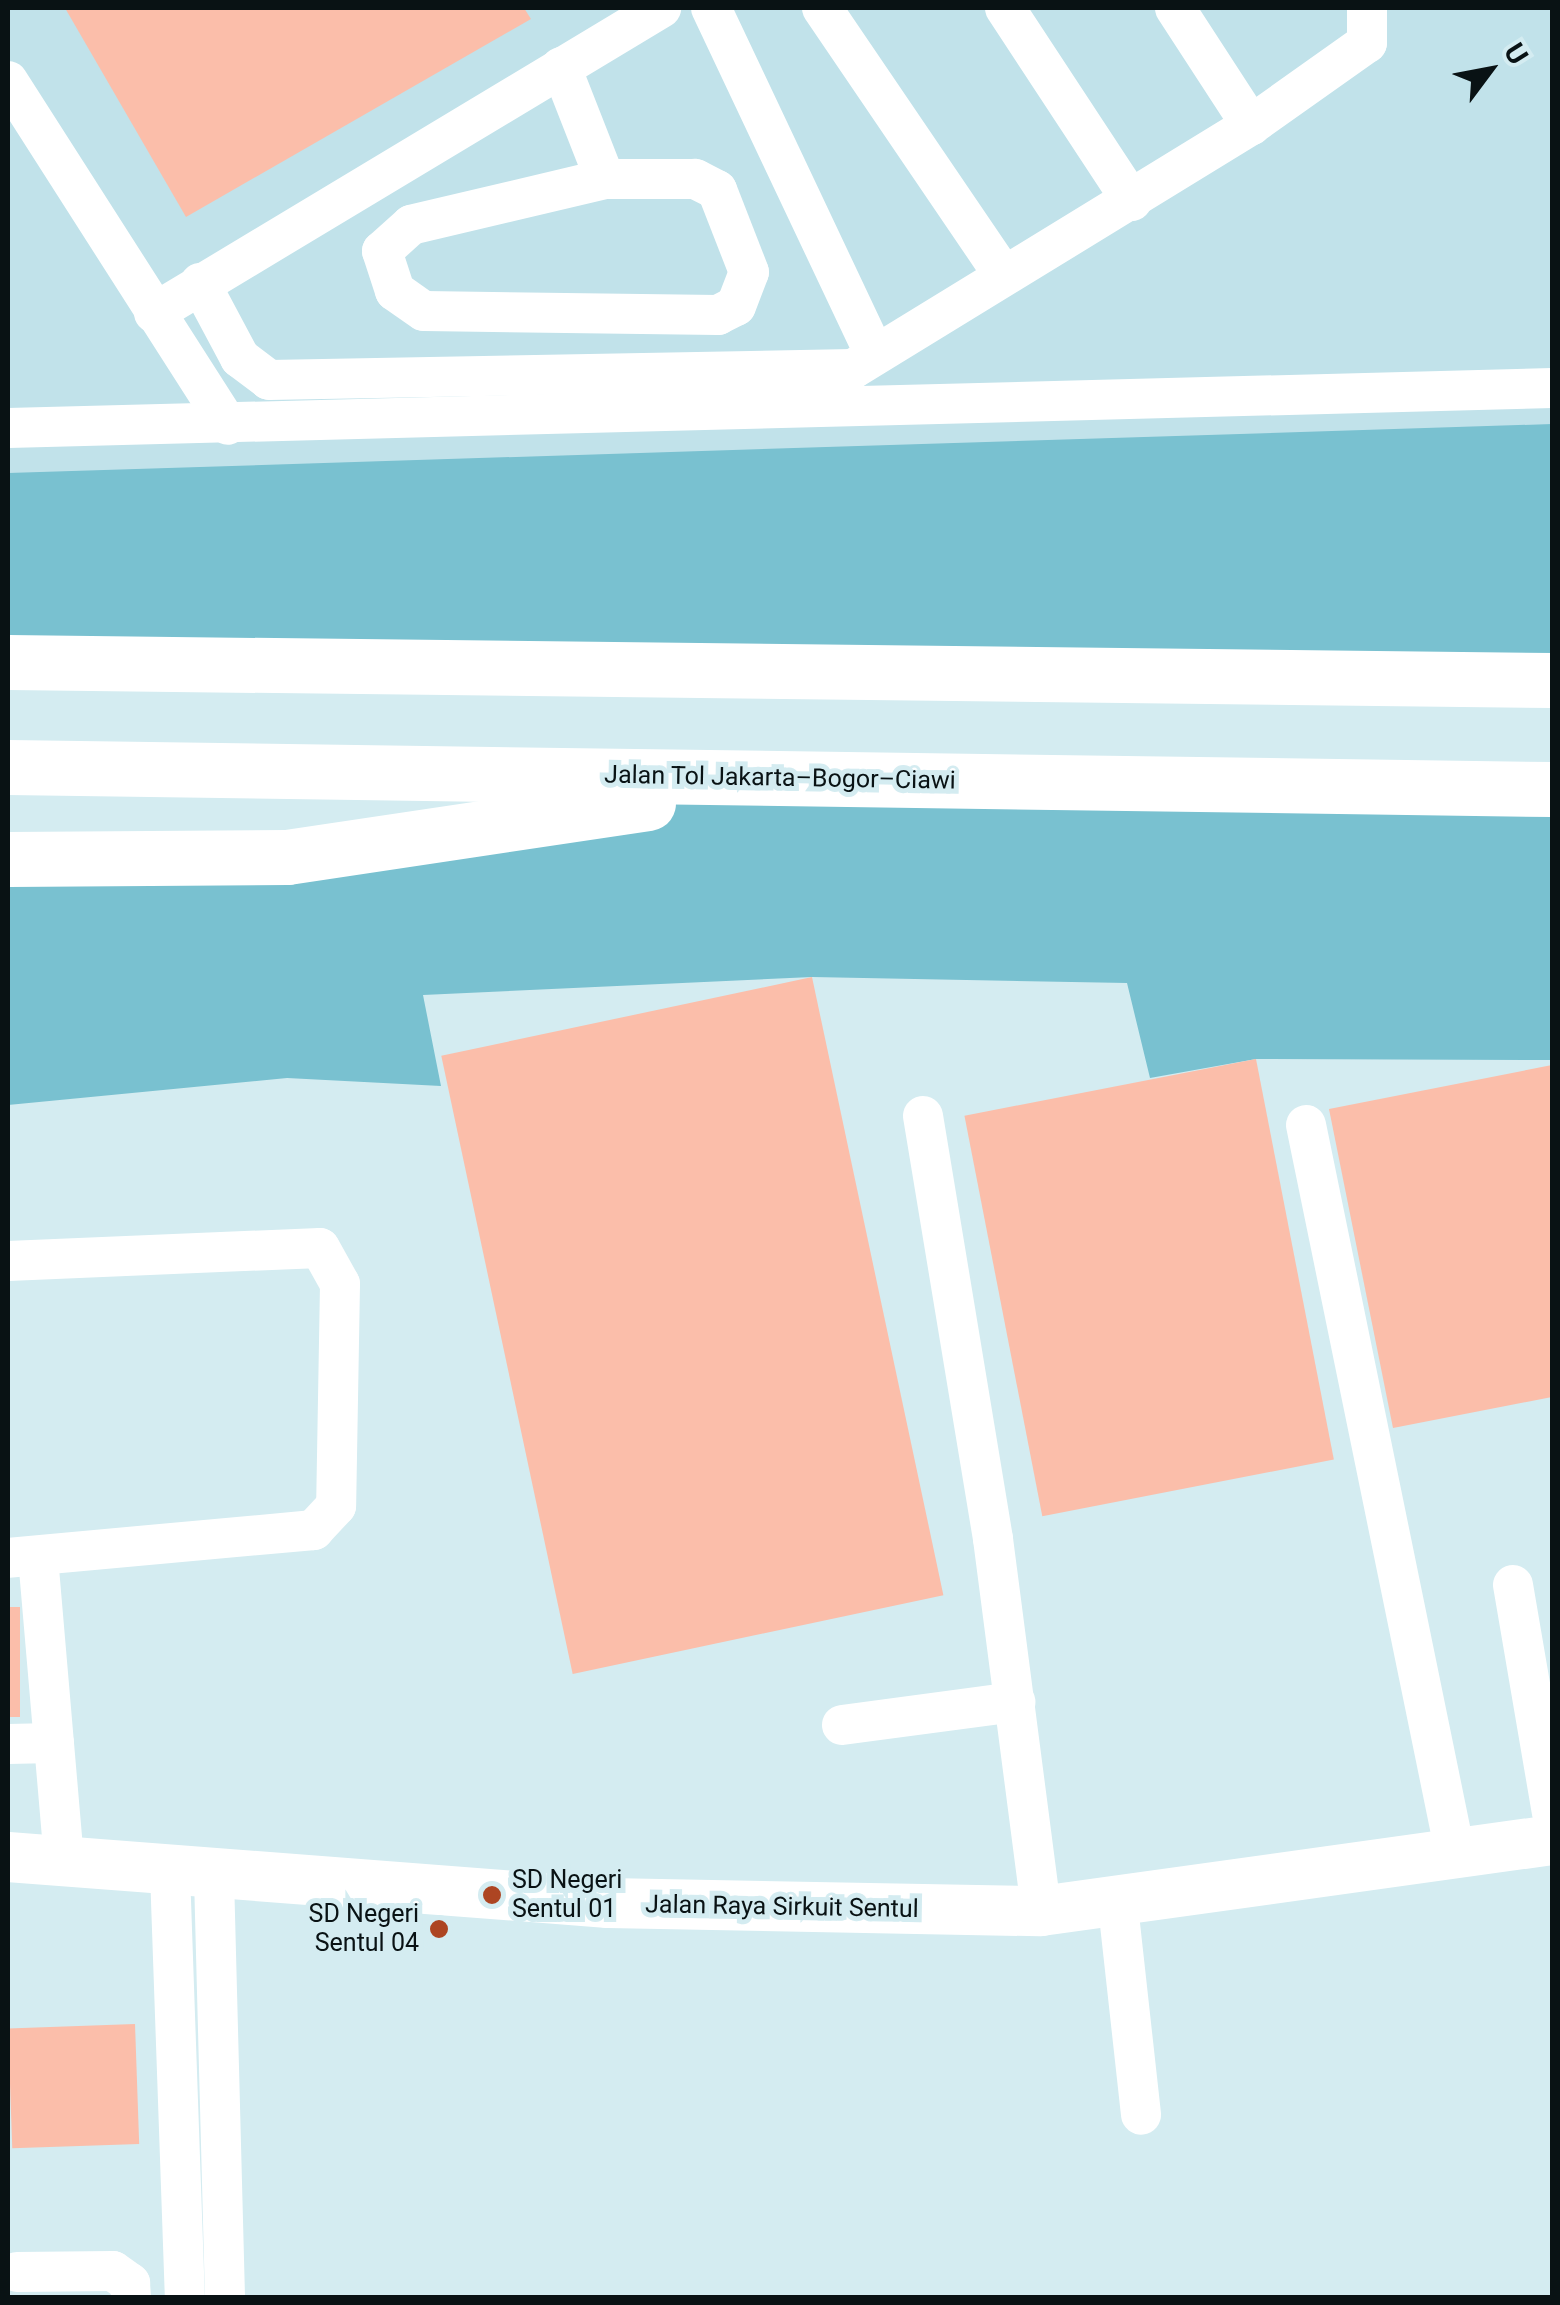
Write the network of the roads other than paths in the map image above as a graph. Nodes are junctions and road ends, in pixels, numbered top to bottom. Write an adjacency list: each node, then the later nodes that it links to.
1 (662, 8): 7 (street)
2 (711, 8): 15 (street)
3 (822, 8): 12 (street)
4 (1005, 8): 11 (street)
5 (1175, 8): 9 (street)
6 (1367, 8): 9 (street)
7 (561, 67): 10 (street); 13 (street)
8 (8, 81): 14 (street)
9 (1251, 125): 11 (street)
10 (605, 180): 10 (street)
11 (1132, 201): 12 (street)
12 (1002, 273): 15 (street)
13 (200, 283): 14 (street); 15 (street)
14 (154, 313): 17 (street)
15 (872, 350)
16 (1552, 388): 17 (street)
17 (228, 425): 18 (street)
18 (8, 428)
19 (8, 662): 20 (highway)
20 (1552, 680)
21 (8, 768): 22 (highway, Jalan Tol Jakarta–Bogor–Ciawi)
22 (815, 779): 23 (highway, Jalan Tol Jakarta–Bogor–Ciawi); 24 (highway)
23 (1552, 789)
24 (8, 859)
25 (923, 1116): 30 (street)
26 (1306, 1126): 36 (street)
27 (8, 1261): 28 (street)
28 (23, 1558): 32 (street)
29 (1513, 1585): 34 (street)
30 (1016, 1702): 31 (street); 41 (street)
31 (842, 1725)
32 (54, 1742): 33 (street); 38 (street)
33 (8, 1744)
34 (1552, 1813)
35 (1552, 1840): 36 (main road, Jalan Raya Sirkuit Sentul)
36 (1455, 1852): 40 (main road, Jalan Raya Sirkuit Sentul)
37 (8, 1857): 38 (main road, Jalan Raya Sirkuit Sentul)
38 (64, 1862): 39 (main road, Jalan Raya Sirkuit Sentul)
39 (192, 1874): 41 (main road, Jalan Raya Sirkuit Sentul); 45 (street); 46 (street)
40 (1118, 1906): 41 (main road, Jalan Raya Sirkuit Sentul); 42 (street)
41 (1041, 1911)
42 (1140, 2115)
43 (17, 2272): 44 (street)
44 (131, 2298)
45 (185, 2298)
46 (225, 2298)

